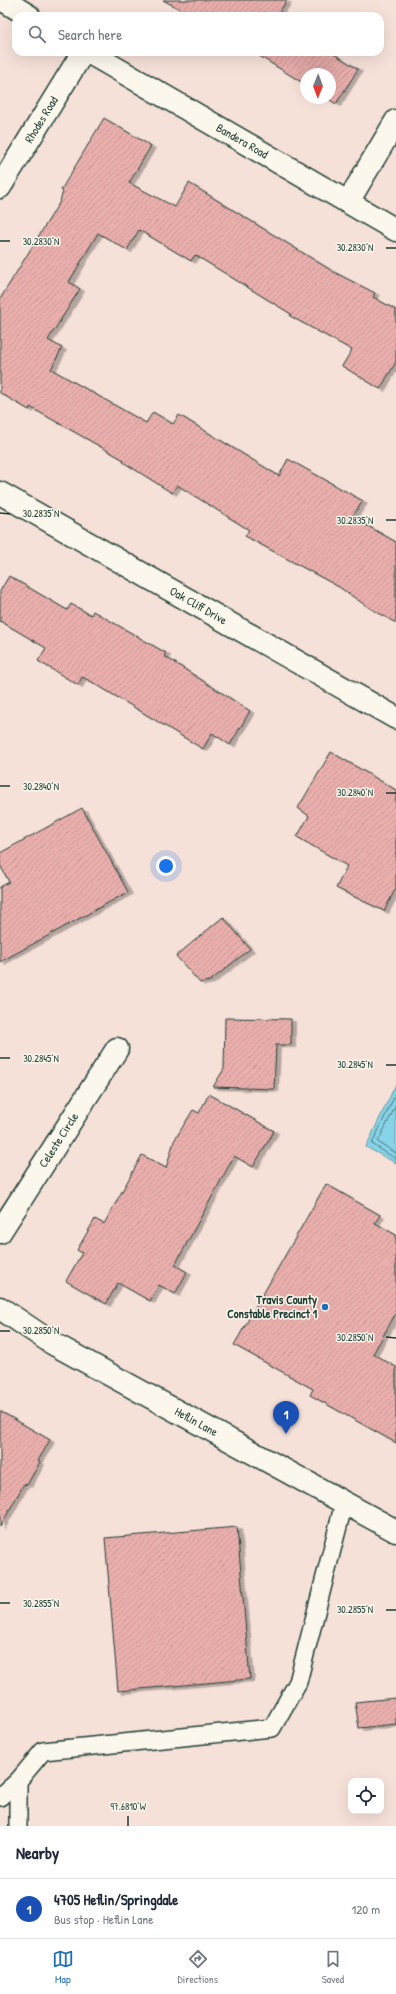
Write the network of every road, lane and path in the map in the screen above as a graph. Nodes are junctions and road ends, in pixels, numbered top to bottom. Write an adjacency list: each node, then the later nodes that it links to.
1 (3, 0): 2 (street)
2 (22, 12)
3 (81, 56): 6 (street, Rhodes Road)
4 (95, 56): 7 (street, Bandera Road)
5 (396, 121): 7 (street)
6 (0, 187)
7 (348, 202): 8 (street, Bandera Road)
8 (396, 230)
9 (0, 493): 10 (street, Oak Cliff Drive)
10 (396, 718)
11 (117, 1049): 12 (street, Celeste Circle)
12 (0, 1232)
13 (0, 1308): 14 (street, Heflin Lane)
14 (344, 1503): 15 (street, Heflin Lane); 16 (lane)
15 (396, 1531)
16 (18, 1782): 17 (lane); 18 (lane)
17 (0, 1797)
18 (18, 1826)

